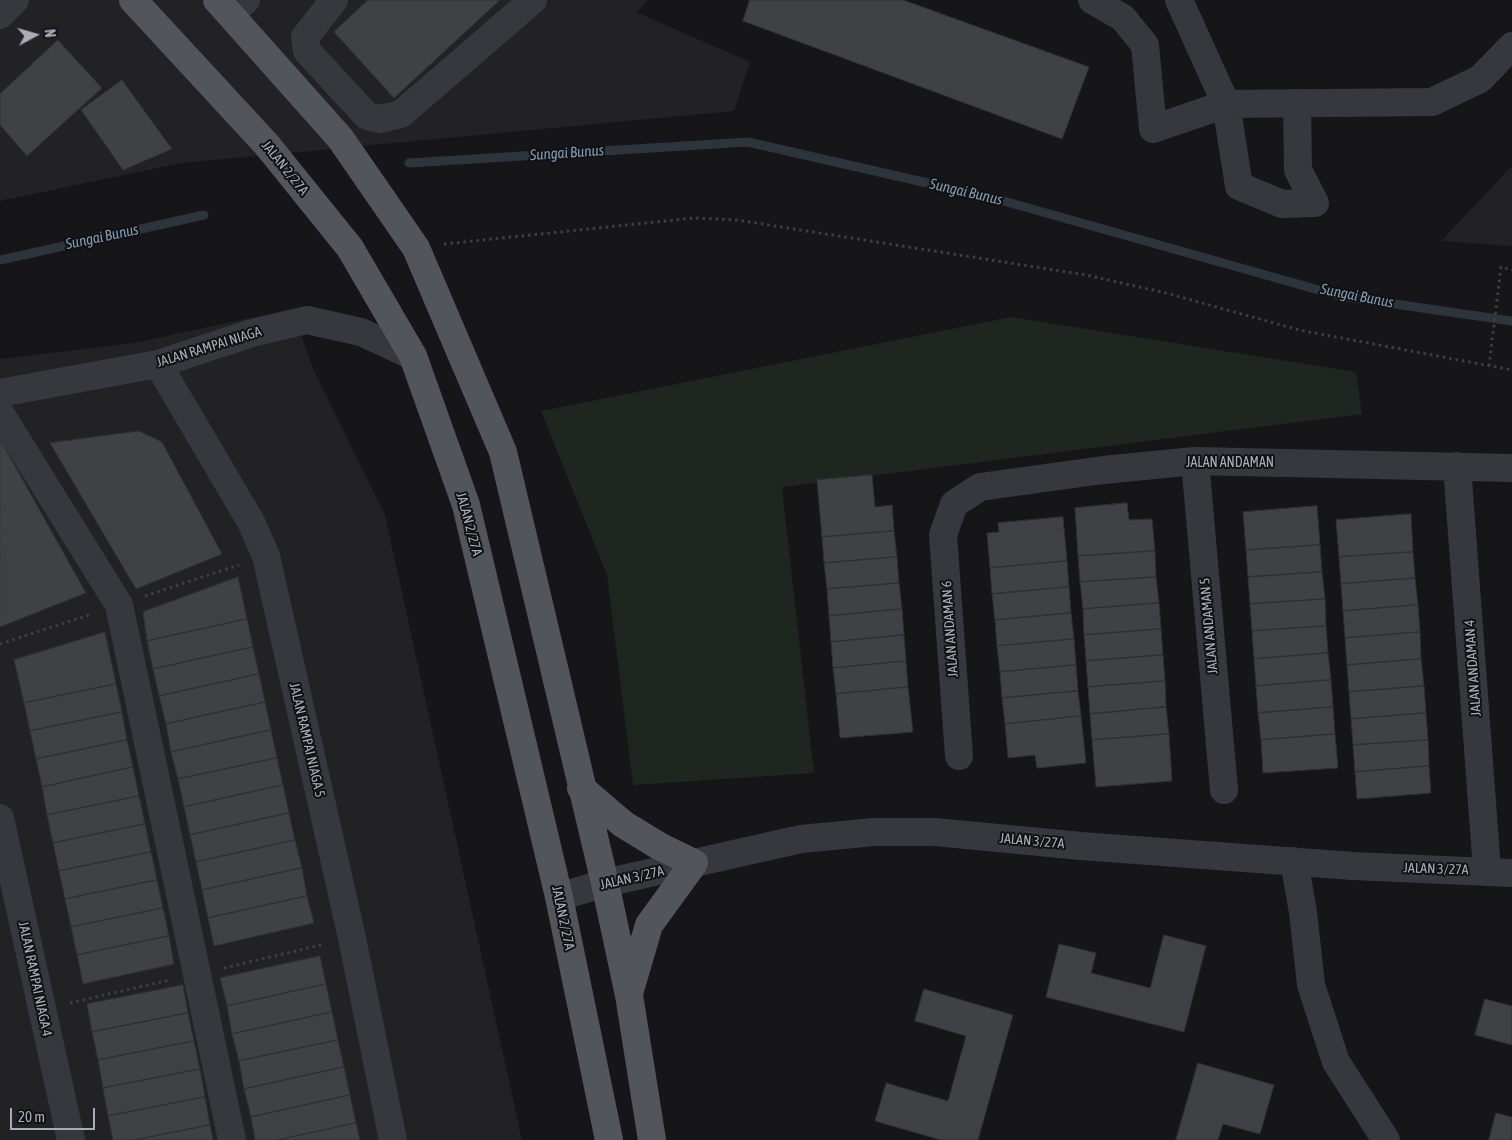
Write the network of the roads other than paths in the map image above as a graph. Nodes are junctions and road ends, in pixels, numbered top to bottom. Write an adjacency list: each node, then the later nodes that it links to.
1 (15, 0): 8 (street)
2 (133, 0): 12 (main road, JALAN 2/27A)
3 (334, 0): 4 (street)
4 (533, 0)
5 (1092, 0): 11 (street)
6 (1179, 0): 11 (street)
7 (231, 4): 21 (main road)
8 (0, 15)
9 (1512, 46): 10 (street)
10 (1297, 103): 11 (street); 11 (street)
11 (1226, 104)
12 (413, 356): 13 (street, JALAN RAMPAI NIAGA); 28 (main road, JALAN 2/27A)
13 (158, 364): 14 (street, JALAN RAMPAI NIAGA); 32 (street, JALAN RAMPAI NIAGA 5)
14 (0, 392)
15 (0, 413): 31 (street)
16 (1195, 461): 17 (street, JALAN ANDAMAN); 19 (street, JALAN ANDAMAN); 22 (street, JALAN ANDAMAN 5)
17 (1458, 466): 18 (street, JALAN ANDAMAN); 26 (street, JALAN ANDAMAN 4)
18 (1512, 468)
19 (954, 504): 20 (street, JALAN ANDAMAN 6)
20 (959, 756)
21 (581, 788): 25 (main road); 27 (main road)
22 (1224, 790)
23 (0, 818): 30 (street, JALAN RAMPAI NIAGA 4)
24 (1294, 861): 25 (street, JALAN 3/27A); 26 (street, JALAN 3/27A); 35 (street)
25 (694, 863): 27 (street, JALAN 3/27A); 29 (main road)
26 (1500, 872)
27 (605, 883): 28 (street, JALAN 3/27A); 29 (main road)
28 (559, 897): 33 (main road, JALAN 2/27A)
29 (629, 995): 34 (main road)
30 (71, 1140)
31 (232, 1140)
32 (393, 1140)
33 (609, 1140)
34 (652, 1140)
35 (1386, 1140)

